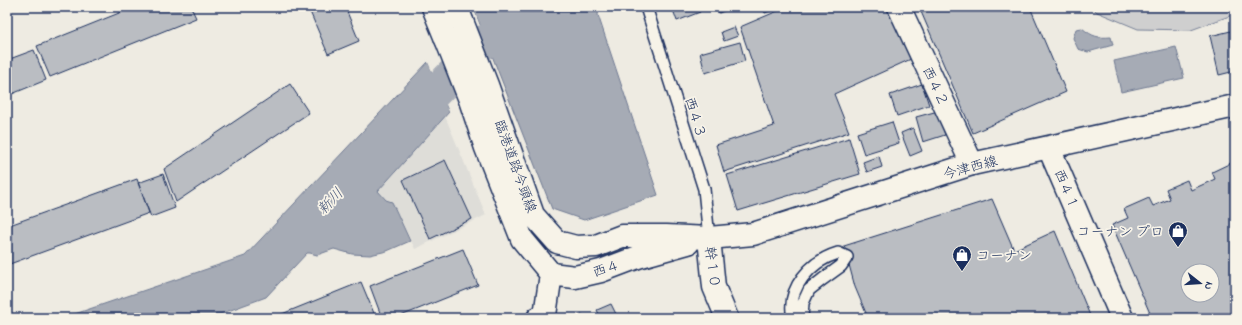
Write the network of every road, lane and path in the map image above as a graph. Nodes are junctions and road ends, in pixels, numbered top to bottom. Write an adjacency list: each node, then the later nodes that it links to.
1 (433, 7): 9 (street, 臨港道路今頭線)
2 (646, 7): 8 (lane, 西４３)
3 (899, 7): 7 (street, 西４２)
4 (459, 14): 8 (street, 臨港道路今頭線)
5 (1235, 106): 6 (street, 今津西線)
6 (1049, 148): 7 (street, 今津西線); 14 (street, 西４１)
7 (972, 164): 8 (street, 今津西線)
8 (709, 238): 9 (street, 西４); 11 (street, 幹１０)
9 (551, 274): 10 (street)
10 (543, 317)
11 (727, 318)
12 (793, 318): 13 (lane)
13 (802, 318)
14 (1122, 318)

